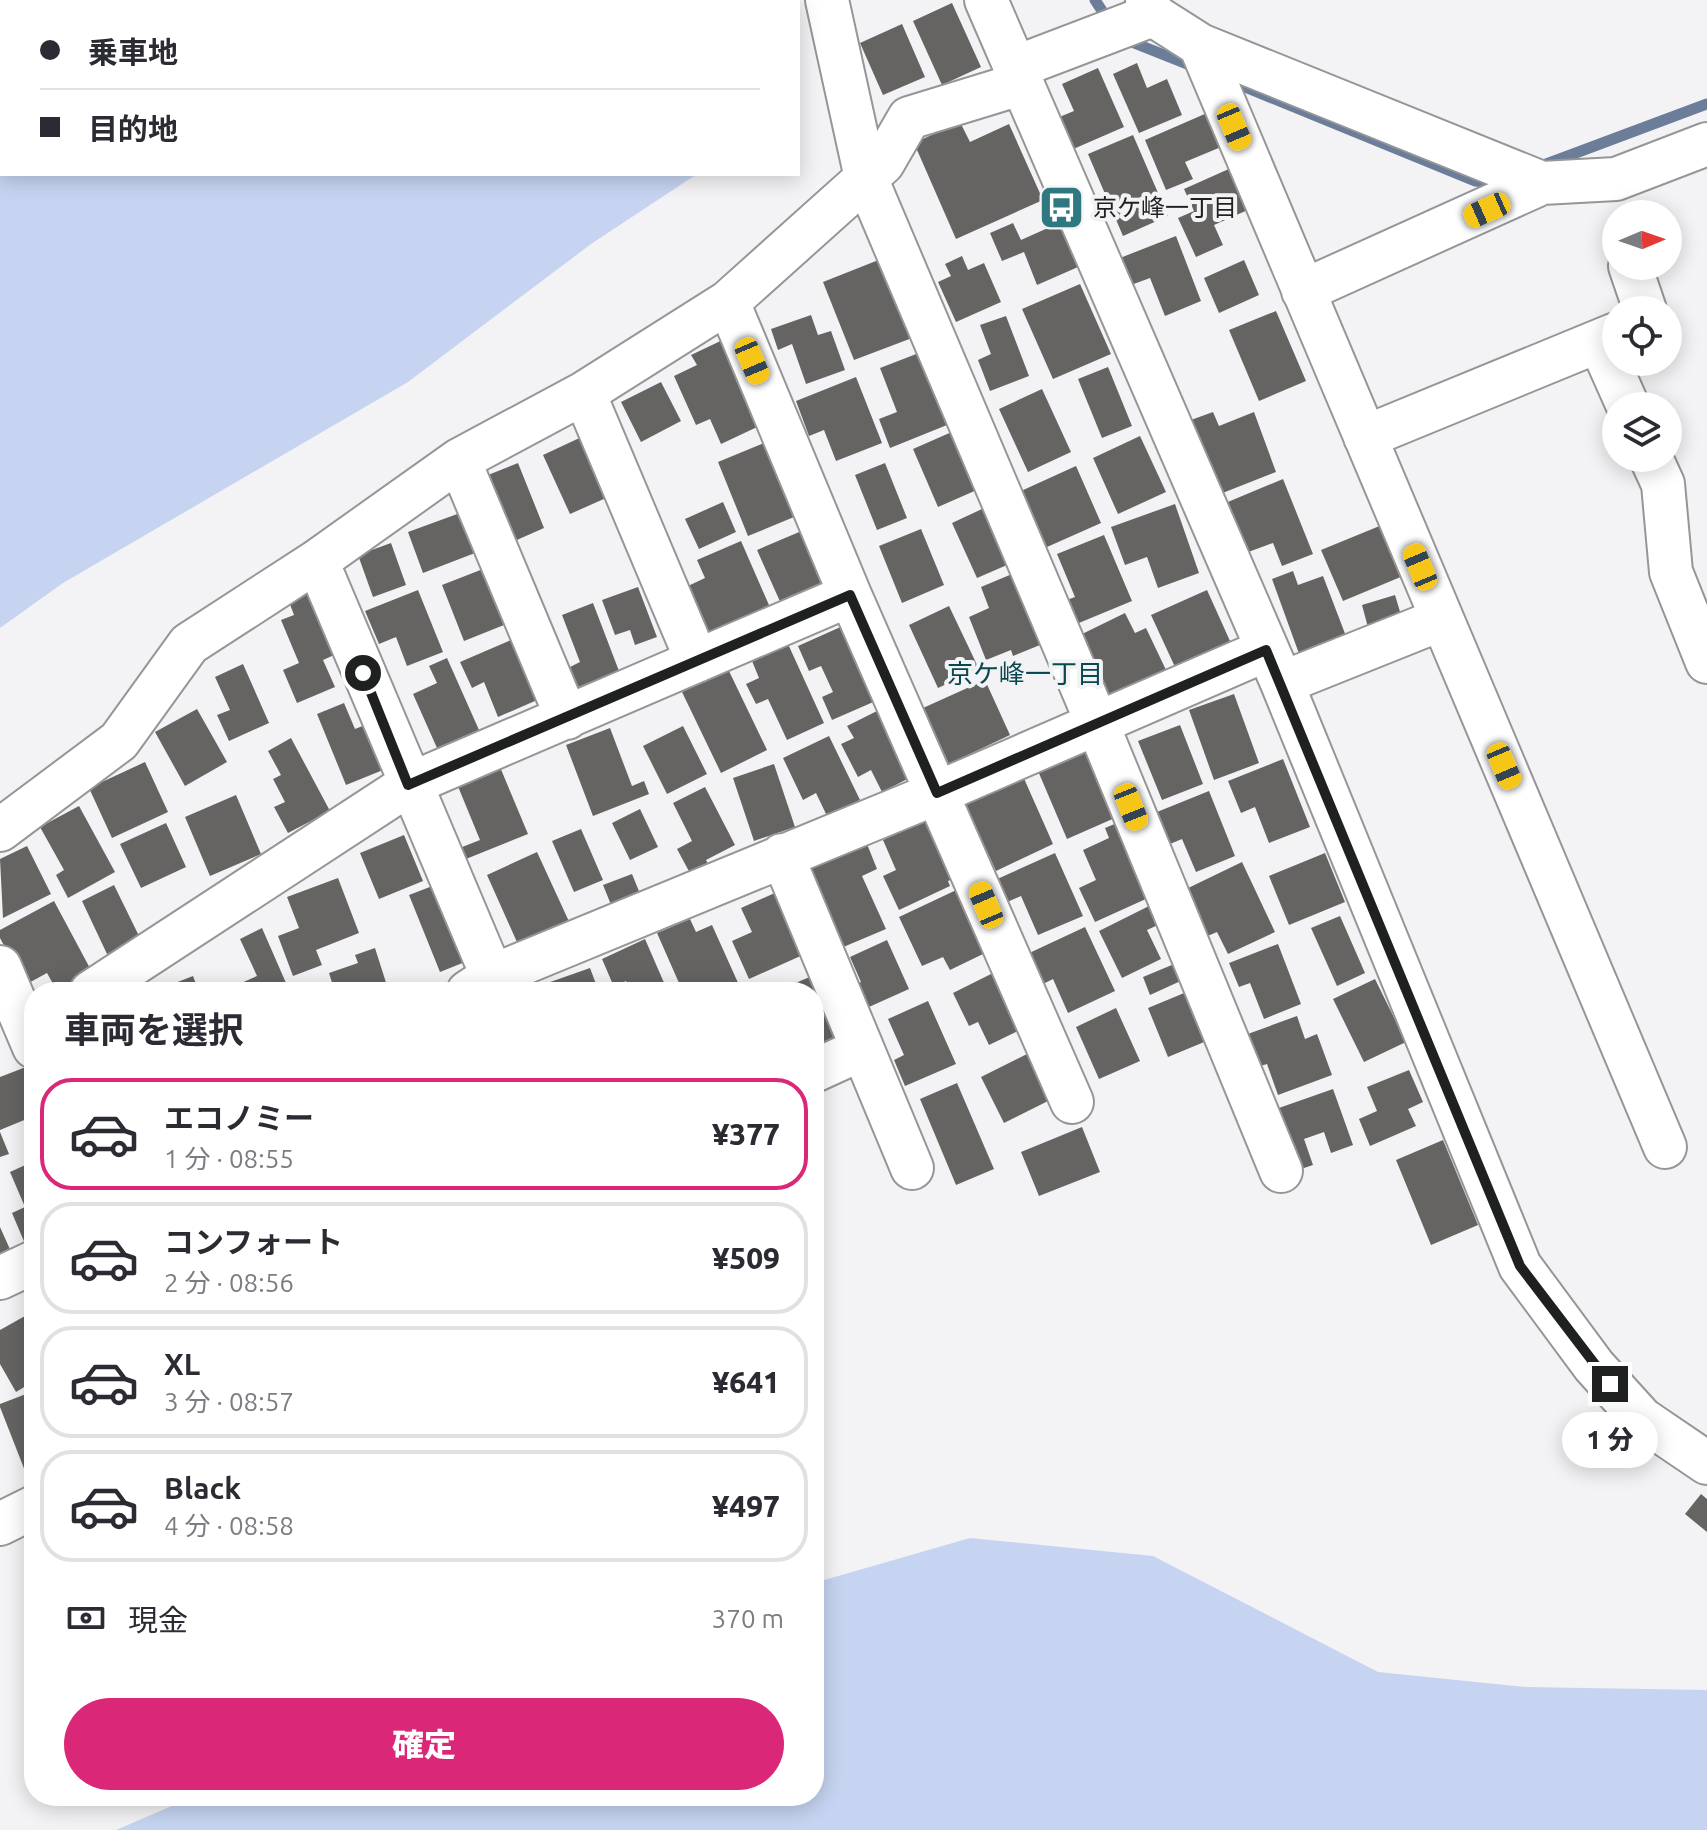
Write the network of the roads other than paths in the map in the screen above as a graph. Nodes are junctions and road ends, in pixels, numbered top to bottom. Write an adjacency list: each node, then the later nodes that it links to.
1 (827, 0): 7 (street)
2 (986, 0): 5 (street)
3 (1150, 7): 4 (street); 5 (street)
4 (1200, 45): 8 (street); 9 (street)
5 (1017, 76): 7 (street); 21 (street)
6 (1704, 154): 8 (street)
7 (866, 178): 10 (street); 23 (street)
8 (1542, 183): 9 (street)
9 (1303, 291): 13 (street)
10 (728, 302): 12 (street); 17 (street)
11 (1602, 340): 13 (street)
12 (584, 393): 14 (street); 19 (street)
13 (1365, 437): 18 (street)
14 (459, 460): 16 (street); 22 (street)
15 (1657, 472): 20 (street)
16 (317, 561): 24 (street); 26 (street)
17 (850, 595): 19 (street); 25 (street)
18 (1442, 619): 21 (street); 36 (street)
19 (697, 661): 22 (street)
20 (1707, 662)
21 (1274, 666): 23 (street); 41 (street)
22 (567, 718): 24 (street)
23 (1097, 723): 25 (street); 38 (street)
24 (408, 785): 29 (street); 30 (street)
25 (937, 793): 27 (street); 35 (street)
26 (0, 830)
27 (782, 855): 31 (street); 33 (street)
28 (0, 967): 32 (street)
29 (106, 982)
30 (484, 982)
31 (497, 982)
32 (24, 1039)
33 (862, 1049): 34 (street); 37 (street)
34 (824, 1066)
35 (1072, 1102)
36 (1665, 1147)
37 (912, 1168)
38 (1281, 1171)
39 (24, 1267): 40 (street)
40 (0, 1278)
41 (1707, 1463)
42 (24, 1512): 43 (street)
43 (0, 1524)

